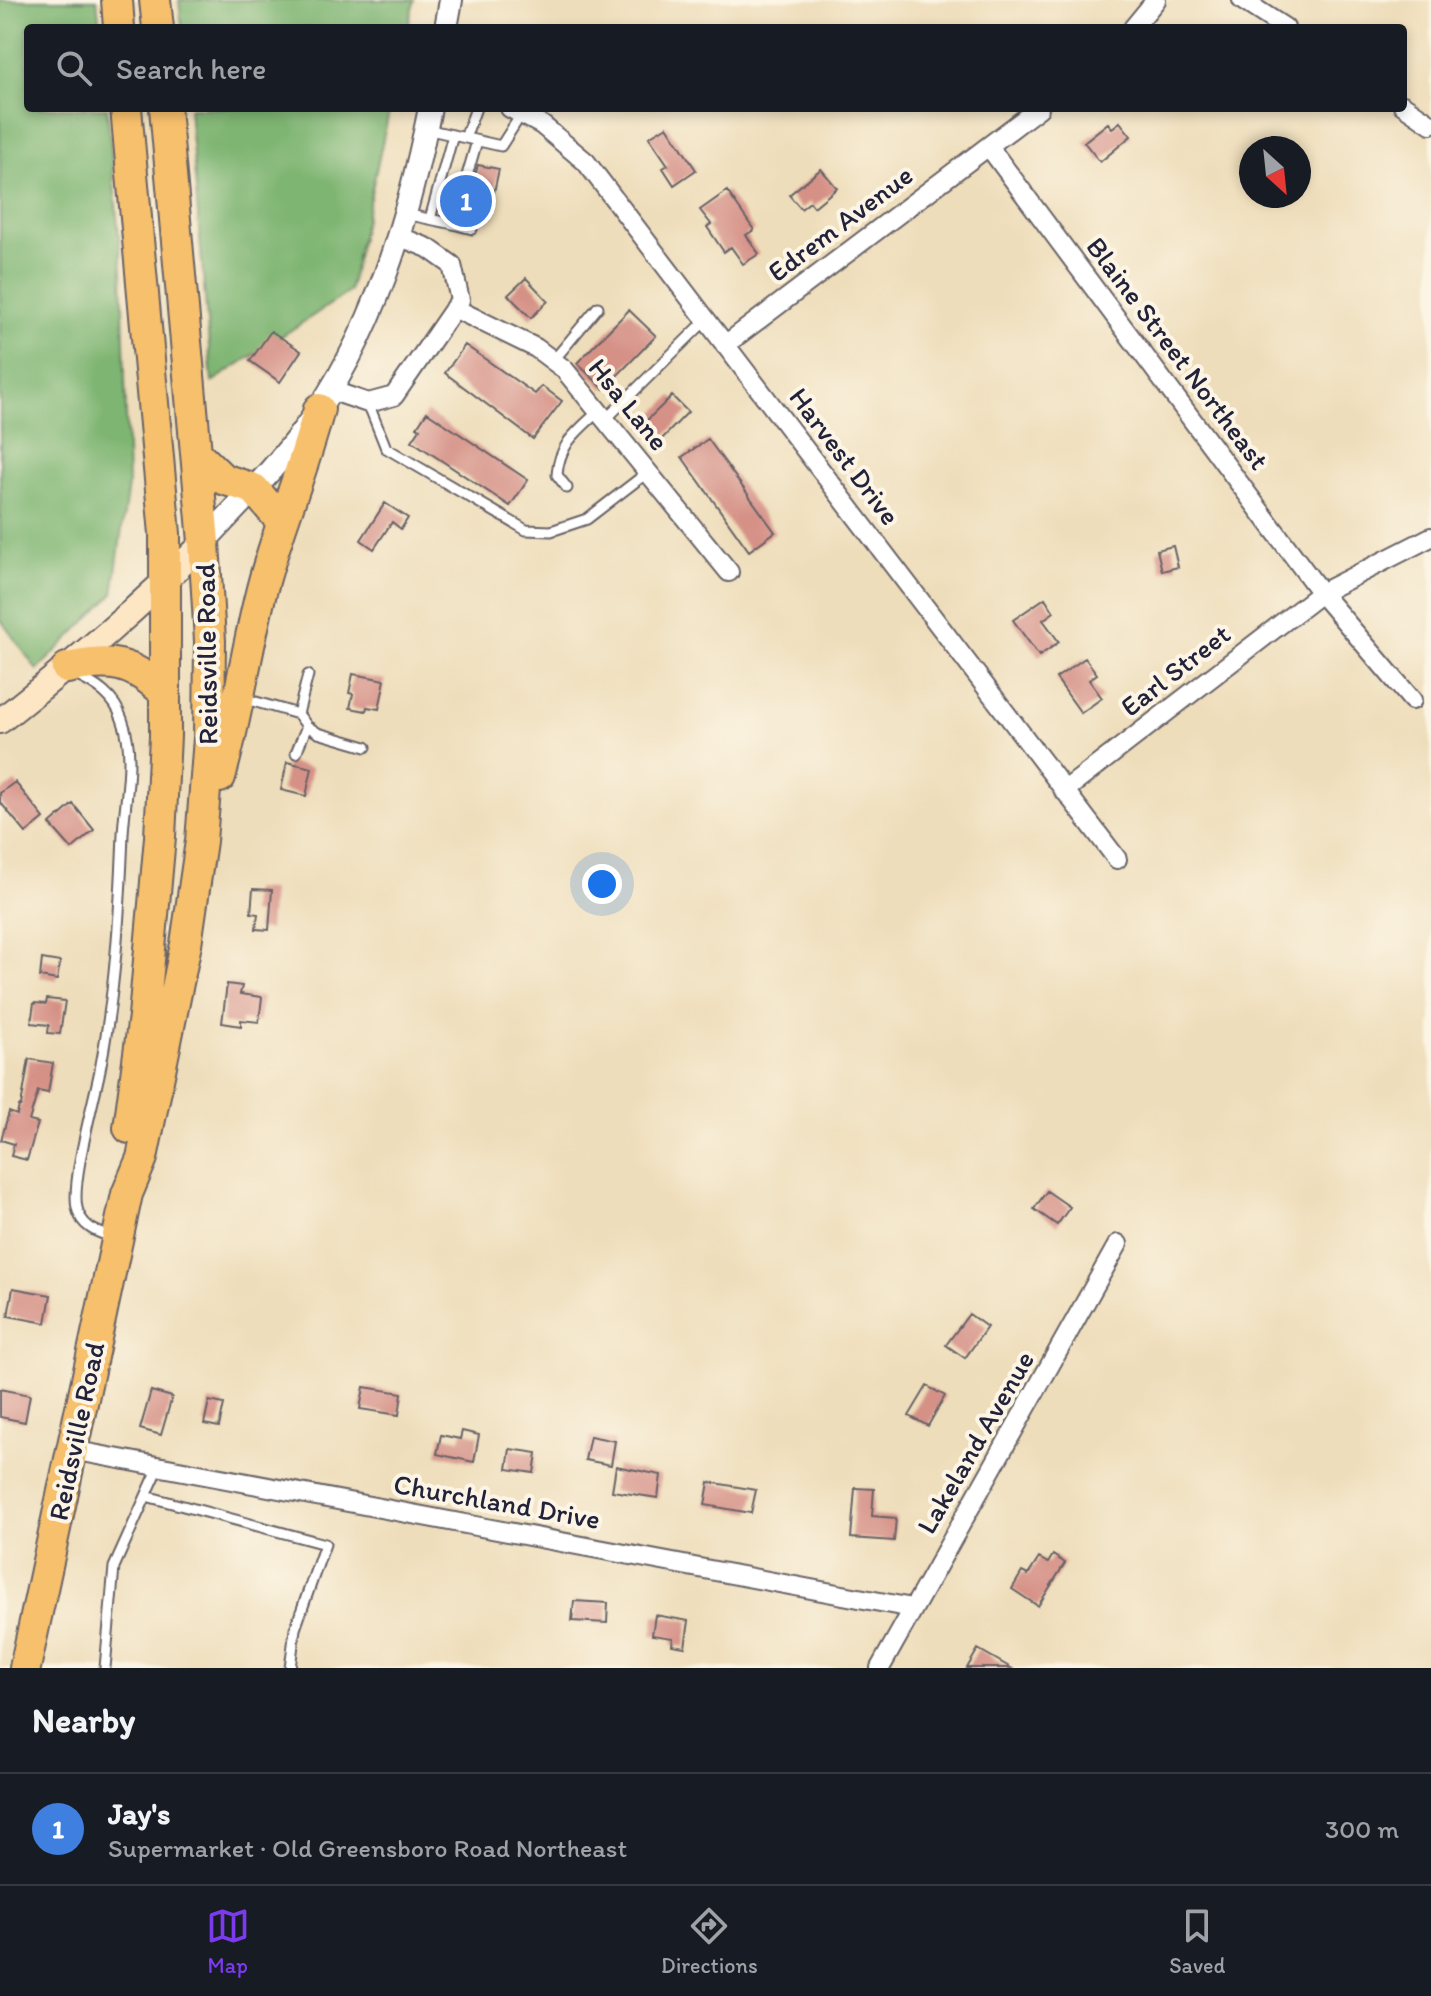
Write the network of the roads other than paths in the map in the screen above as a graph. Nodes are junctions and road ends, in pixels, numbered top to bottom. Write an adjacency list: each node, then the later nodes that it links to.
1 (117, 0): 6 (highway)
2 (155, 0): 7 (highway)
3 (451, 0): 8 (street)
4 (1156, 0): 9 (street)
5 (1242, 0): 10 (street)
6 (119, 24)
7 (158, 24)
8 (447, 24)
9 (1136, 24)
10 (1279, 24)
11 (1407, 108): 19 (street)
12 (126, 112): 44 (highway, Reidsville Road)
13 (165, 112): 36 (highway, Reidsville Road)
14 (475, 112): 21 (lane)
15 (515, 112): 22 (lane)
16 (519, 112): 30 (street, Harvest Drive)
17 (1034, 112): 23 (street, Edrem Avenue)
18 (428, 118): 20 (lane); 26 (street)
19 (1431, 124)
20 (453, 135): 21 (lane); 24 (lane)
21 (465, 138): 22 (lane)
22 (477, 141): 25 (lane)
23 (989, 147): 31 (street, Edrem Avenue); 45 (street, Blaine Street Northeast)
24 (430, 219): 25 (lane); 26 (lane)
25 (453, 224): 27 (lane)
26 (401, 225): 29 (street); 33 (street)
27 (472, 229)
28 (598, 307): 32 (lane)
29 (454, 308): 32 (street, Hsa Lane); 34 (street)
30 (707, 319): 31 (street, Harvest Drive); 35 (lane)
31 (725, 345): 56 (street, Harvest Drive)
32 (553, 361): 35 (street, Hsa Lane)
33 (324, 399): 34 (street); 39 (street); 40 (highway)
34 (368, 403): 37 (lane)
35 (602, 416): 37 (street, Hsa Lane); 38 (lane)
36 (196, 453): 39 (highway); 42 (highway, Reidsville Road)
37 (648, 472): 43 (street, Hsa Lane)
38 (567, 488)
39 (254, 489): 40 (highway); 42 (street)
40 (282, 522): 49 (highway)
41 (1431, 537): 45 (street, Earl Street)
42 (204, 542): 44 (main road); 57 (highway, Reidsville Road)
43 (729, 572)
44 (165, 582): 46 (main road); 48 (highway, Reidsville Road)
45 (1321, 593): 50 (street, Blaine Street Northeast); 56 (street, Earl Street)
46 (66, 669): 48 (highway); 52 (main road); 60 (lane)
47 (308, 675): 51 (lane)
48 (165, 693): 59 (highway, Reidsville Road)
49 (239, 697): 51 (lane); 57 (highway)
50 (1412, 700)
51 (298, 714): 53 (lane)
52 (0, 721)
53 (307, 726): 54 (lane); 55 (lane)
54 (366, 747)
55 (296, 753)
56 (1064, 791): 58 (street, Harvest Drive)
57 (201, 841): 59 (highway, Reidsville Road)
58 (1117, 859)
59 (127, 1194): 60 (highway, Reidsville Road)
60 (117, 1238): 62 (highway, Reidsville Road)
61 (1118, 1244): 65 (street, Lakeland Avenue)
62 (72, 1450): 63 (street, Churchland Drive); 66 (highway, Reidsville Road)
63 (159, 1467): 64 (lane); 65 (street, Churchland Drive)
64 (146, 1496): 67 (lane); 68 (lane)
65 (912, 1608): 69 (street, Lakeland Avenue)
66 (25, 1668)
67 (105, 1668)
68 (290, 1668)
69 (880, 1668)

